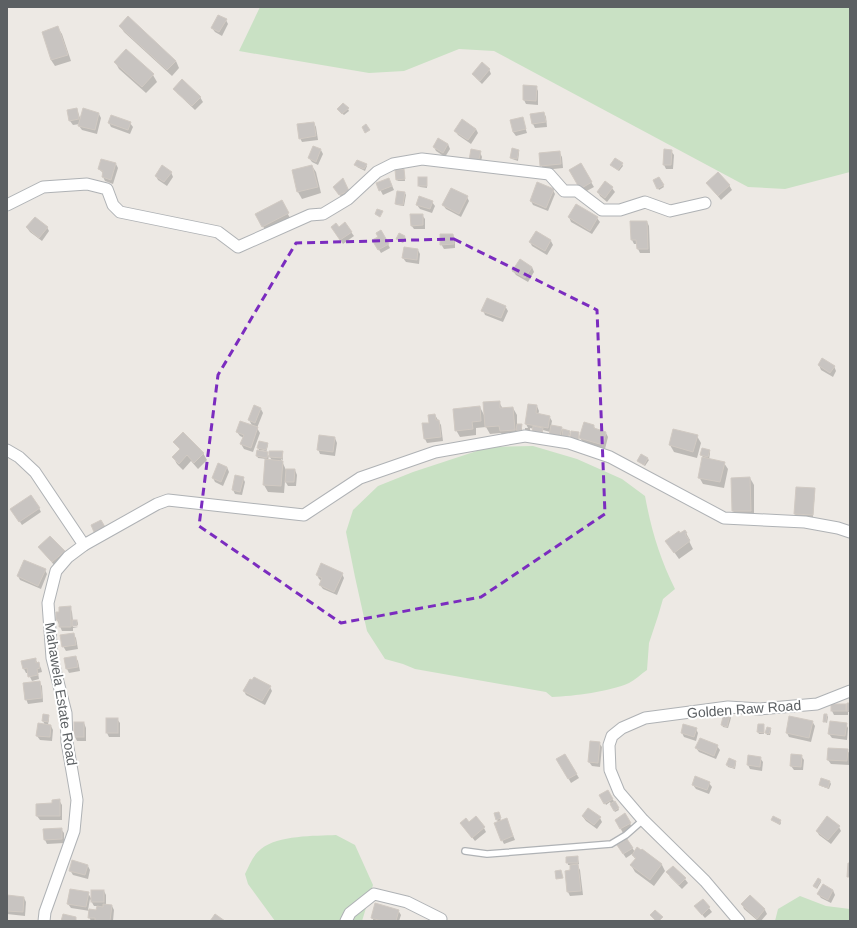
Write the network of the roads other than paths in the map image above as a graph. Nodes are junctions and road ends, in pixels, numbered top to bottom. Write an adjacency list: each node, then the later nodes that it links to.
1 (705, 204): 2 (street)
2 (7, 206)
3 (7, 450): 5 (street)
4 (850, 532): 5 (street, Mahawela Estate Road)
5 (84, 545): 10 (street, Mahawela Estate Road)
6 (850, 691): 7 (street, Golden Raw Road)
7 (643, 820): 8 (lane); 12 (street, Golden Raw Road)
8 (465, 850)
9 (441, 919): 11 (street)
10 (44, 921)
11 (346, 921)
12 (739, 921)

